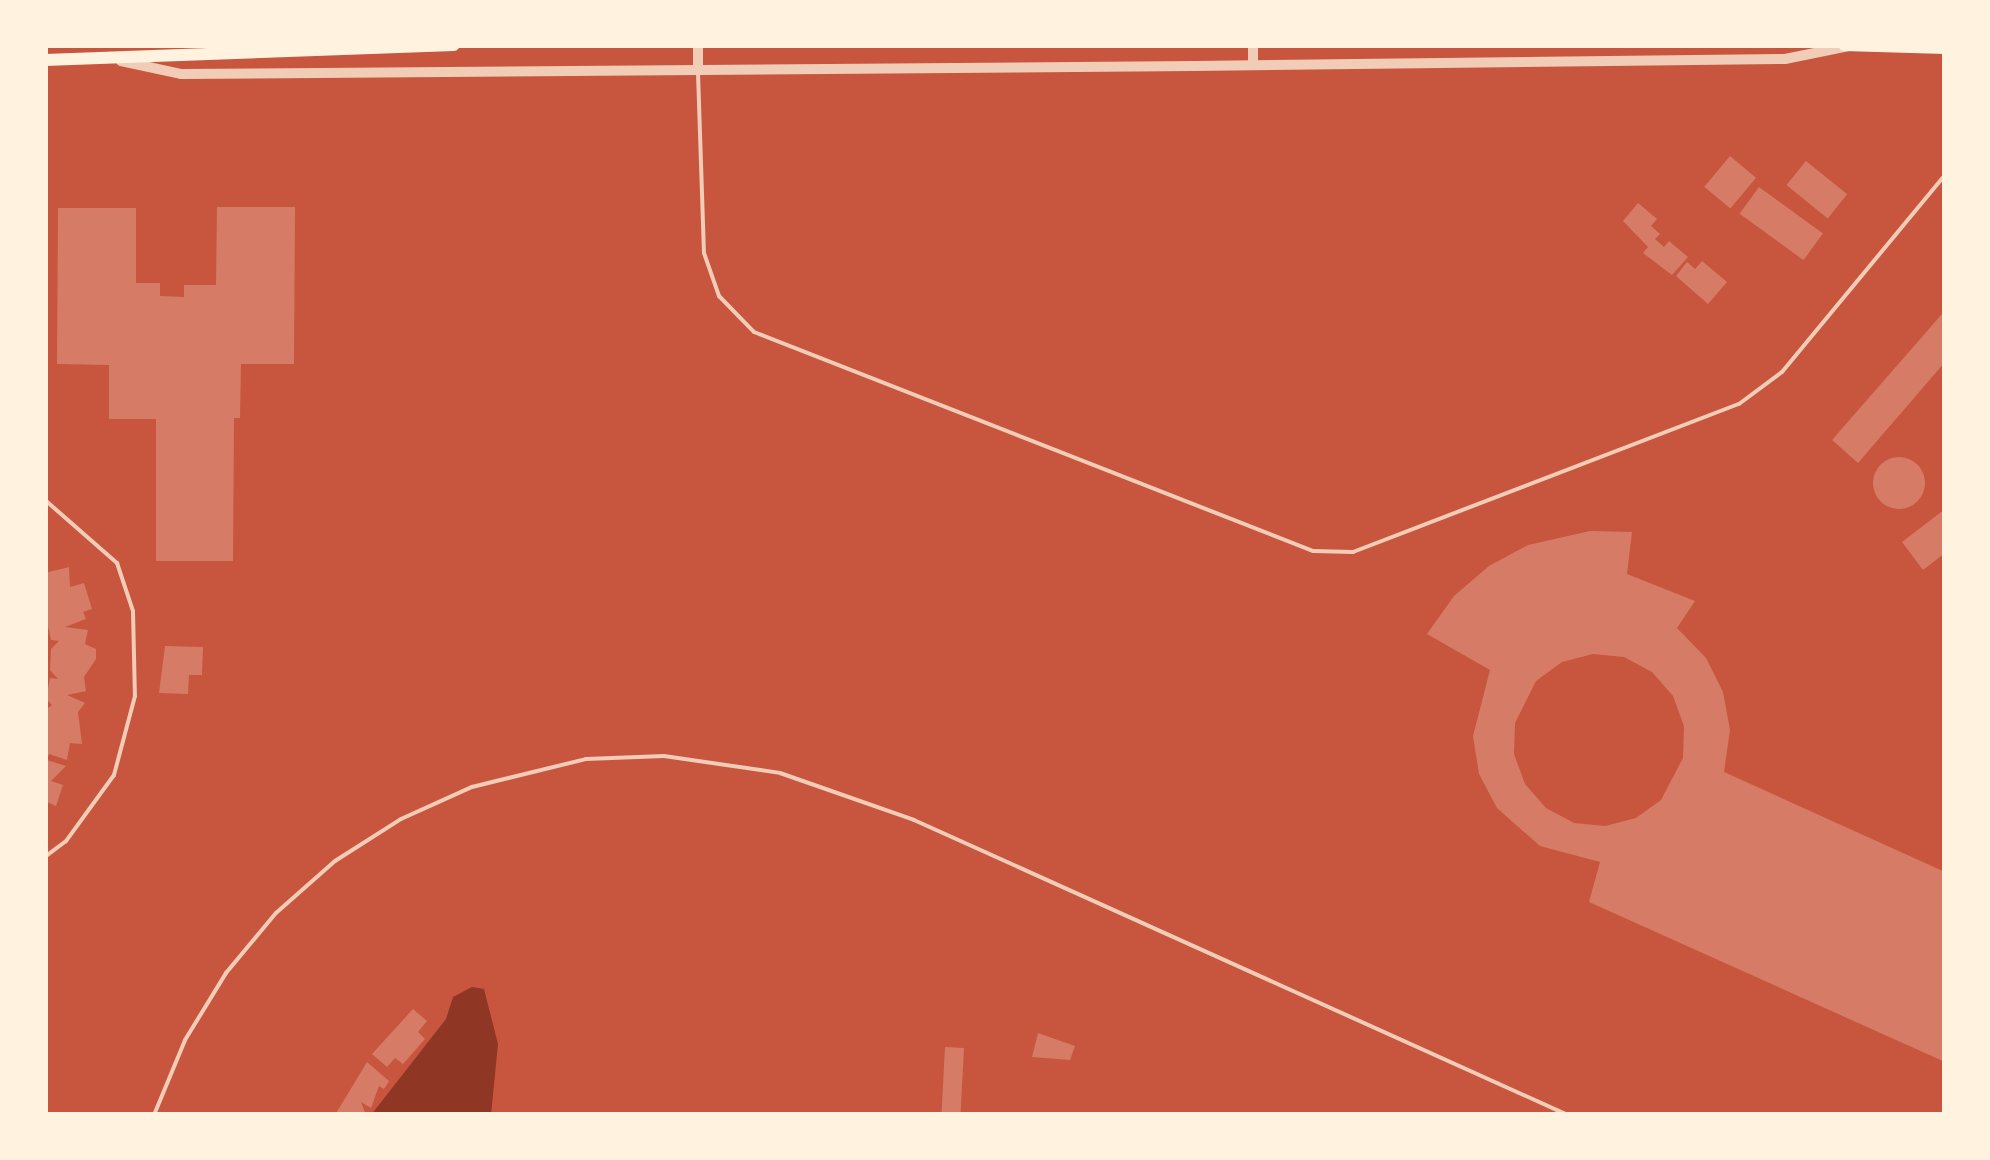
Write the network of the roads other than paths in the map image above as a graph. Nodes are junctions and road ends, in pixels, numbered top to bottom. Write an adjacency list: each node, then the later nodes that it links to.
1 (454, 45): 7 (main road)
2 (698, 45): 9 (street)
3 (1253, 45): 8 (street)
4 (1847, 45): 5 (main road); 8 (street)
5 (1945, 48)
6 (45, 60): 7 (main road)
7 (115, 60): 9 (street)
8 (1253, 65): 9 (street)
9 (698, 68): 10 (lane)
10 (1945, 175)
11 (45, 500): 12 (lane)
12 (45, 857)
13 (154, 1115): 14 (lane)
14 (1568, 1115)

